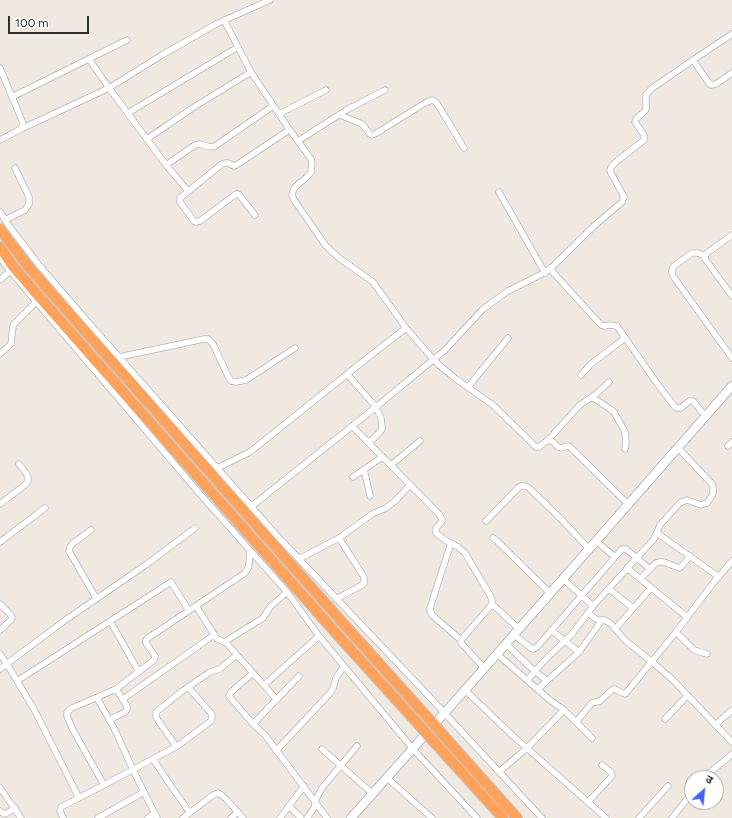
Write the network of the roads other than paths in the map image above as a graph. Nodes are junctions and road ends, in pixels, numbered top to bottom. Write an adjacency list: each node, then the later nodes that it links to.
1 (270, 0): 2 (street)
2 (224, 20): 5 (street); 11 (street)
3 (732, 34): 7 (street)
4 (127, 40): 6 (street)
5 (238, 47): 9 (street); 16 (street)
6 (89, 59): 11 (street); 14 (street)
7 (693, 60): 10 (street); 37 (street)
8 (0, 68): 14 (street)
9 (251, 72): 15 (street); 21 (street)
10 (732, 73)
11 (109, 88): 16 (street); 19 (street)
12 (326, 90): 17 (street)
13 (385, 90): 18 (street)
14 (12, 97): 19 (street)
15 (273, 106): 17 (street); 25 (street)
16 (128, 113): 21 (street)
17 (279, 114): 20 (street)
18 (340, 115): 23 (street); 24 (street)
19 (22, 129): 22 (street)
20 (289, 130): 23 (street); 27 (street)
21 (147, 139): 25 (street)
22 (0, 140)
23 (298, 141): 41 (street)
24 (464, 148)
25 (166, 165): 27 (street)
26 (15, 168): 31 (street)
27 (188, 191): 30 (street)
28 (499, 192): 37 (street)
29 (0, 212): 31 (street)
30 (255, 215)
31 (3, 224): 46 (street); 206 (highway, bridge)
32 (732, 235): 34 (street)
33 (0, 247): 205 (highway, bridge)
34 (705, 256): 39 (street); 47 (street)
35 (0, 258): 36 (street)
36 (10, 271): 38 (street); 40 (street)
37 (547, 271): 43 (street); 48 (street)
38 (0, 280)
39 (732, 296)
40 (36, 302): 45 (street); 85 (street)
41 (406, 328): 48 (street); 49 (street)
42 (508, 338): 52 (street)
43 (625, 338): 50 (street); 56 (street)
44 (295, 348): 46 (street)
45 (0, 354)
46 (119, 357): 66 (street)
47 (732, 358)
48 (433, 360): 52 (street); 55 (street)
49 (347, 374): 55 (street); 66 (street)
50 (581, 375)
51 (609, 382): 54 (street)
52 (468, 387): 58 (street)
53 (731, 389): 56 (street)
54 (592, 397): 58 (street); 62 (street)
55 (376, 408): 57 (street); 60 (street)
56 (706, 417): 61 (street)
57 (352, 426): 60 (street); 73 (street)
58 (548, 440): 72 (street)
59 (420, 441): 65 (street)
60 (369, 443): 63 (street)
61 (678, 448): 72 (street); 78 (street)
62 (625, 449)
63 (382, 457): 65 (street); 67 (street)
64 (19, 464): 71 (street)
65 (391, 465): 69 (street)
66 (218, 468): 73 (street)
67 (364, 469): 68 (street); 70 (street)
68 (353, 477)
69 (410, 485): 79 (street); 83 (street)
70 (370, 496)
71 (0, 504)
72 (628, 504): 81 (street)
73 (252, 506): 89 (street)
74 (45, 508): 82 (street)
75 (486, 520): 84 (street)
76 (196, 528): 101 (street)
77 (91, 530): 101 (street)
78 (657, 533): 86 (street); 88 (street)
79 (339, 538): 89 (street); 102 (street)
80 (492, 538): 99 (street)
81 (596, 541): 84 (street); 87 (street)
82 (0, 542)
83 (451, 543): 104 (street); 120 (street)
84 (589, 549): 94 (street)
85 (250, 551): 98 (street); 105 (street)
86 (690, 556): 92 (street); 93 (street)
87 (615, 557): 88 (street); 100 (street)
88 (636, 558): 91 (street); 92 (street)
89 (298, 559): 102 (street)
90 (731, 565): 93 (street)
91 (627, 568): 95 (street); 96 (street)
92 (650, 569): 95 (street)
93 (719, 577): 110 (street)
94 (563, 579): 99 (street); 100 (street)
95 (640, 579): 97 (street)
96 (609, 588): 106 (street); 107 (street)
97 (651, 588): 107 (street); 110 (street)
98 (287, 592): 119 (street); 122 (street)
99 (550, 594): 116 (street)
100 (581, 596): 106 (street); 115 (street)
101 (96, 598): 130 (street)
102 (336, 599): 152 (street)
103 (0, 604): 114 (street)
104 (492, 604): 116 (street); 120 (street)
105 (196, 606): 108 (street); 118 (street)
106 (593, 606): 109 (street)
107 (633, 608): 113 (street)
108 (189, 610): 112 (street); 135 (street)
109 (588, 613): 111 (street); 121 (street)
110 (687, 617): 117 (street)
111 (602, 620): 113 (street); 124 (street)
112 (110, 621): 135 (street); 139 (street)
113 (615, 628): 129 (street)
114 (0, 630)
115 (551, 630): 116 (street); 121 (street)
116 (516, 632): 123 (street)
117 (676, 632): 127 (street); 129 (street)
118 (214, 635): 122 (street); 148 (street)
119 (319, 636): 131 (street); 141 (street)
120 (461, 640): 132 (street)
121 (565, 641): 124 (street); 134 (street)
122 (224, 642): 128 (street)
123 (506, 644): 126 (street); 134 (street)
124 (579, 652): 140 (street)
125 (0, 654): 130 (street)
126 (497, 654): 132 (street); 138 (street)
127 (707, 654)
128 (237, 655): 136 (street); 142 (street)
129 (652, 662): 146 (street); 155 (street)
130 (7, 664): 133 (street); 139 (street)
131 (344, 666): 162 (street); 165 (street)
132 (484, 668): 145 (street)
133 (0, 669)
134 (535, 671): 138 (street); 140 (street)
135 (139, 672): 143 (street)
136 (253, 674): 141 (street); 156 (street)
137 (299, 676): 149 (street)
138 (528, 679): 144 (street)
139 (17, 680): 180 (street)
140 (547, 681): 144 (street)
141 (264, 685): 149 (street)
142 (188, 688): 160 (street); 160 (street)
143 (116, 689): 147 (street); 148 (street)
144 (538, 689): 150 (street)
145 (465, 690): 152 (street); 163 (street)
146 (688, 696): 153 (street); 157 (street)
147 (97, 698): 154 (street); 174 (street)
148 (123, 699): 154 (street)
149 (277, 700): 156 (street)
150 (564, 710): 155 (street); 163 (street)
151 (732, 710): 157 (street)
152 (445, 713): 162 (street); 172 (street)
153 (665, 719)
154 (109, 720): 170 (street)
155 (576, 722): 158 (street)
156 (254, 724): 165 (street)
157 (715, 725): 159 (street)
158 (592, 738)
159 (732, 742)
160 (176, 746): 167 (street)
161 (356, 746): 169 (street)
162 (413, 748): 173 (street); 204 (street)
163 (527, 748): 172 (street); 181 (street)
164 (322, 749): 169 (street)
165 (276, 751): 175 (street)
166 (732, 754): 171 (street)
167 (153, 759): 170 (street); 188 (street)
168 (602, 765): 181 (street)
169 (340, 766): 179 (street); 183 (street)
170 (133, 770): 174 (street); 178 (street)
171 (713, 770)
172 (499, 772): 207 (street)
173 (387, 778): 179 (street); 203 (street)
174 (104, 786): 180 (street)
175 (304, 786): 183 (street); 184 (street)
176 (668, 786): 208 (street)
177 (0, 788): 185 (street)
178 (144, 792): 189 (street); 193 (street)
179 (373, 794): 202 (street)
180 (79, 798): 192 (street)
181 (588, 802): 190 (street)
182 (684, 802): 209 (street)
183 (316, 803): 200 (street); 201 (street)
184 (289, 806): 198 (street); 199 (street)
185 (15, 808): 186 (street); 191 (street)
186 (0, 811)
187 (238, 812): 188 (street); 196 (street); 197 (street)
188 (190, 813): 195 (street)
189 (156, 815): 194 (street)
190 (604, 817)
191 (21, 818)
192 (63, 818)
193 (98, 818)
194 (148, 818)
195 (183, 818)
196 (232, 818)
197 (244, 818)
198 (280, 818)
199 (301, 818)
200 (307, 818)
201 (328, 818)
202 (352, 818)
203 (432, 818)
204 (477, 818)
205 (503, 818)
206 (517, 818)
207 (542, 818)
208 (640, 818)
209 (672, 818)

